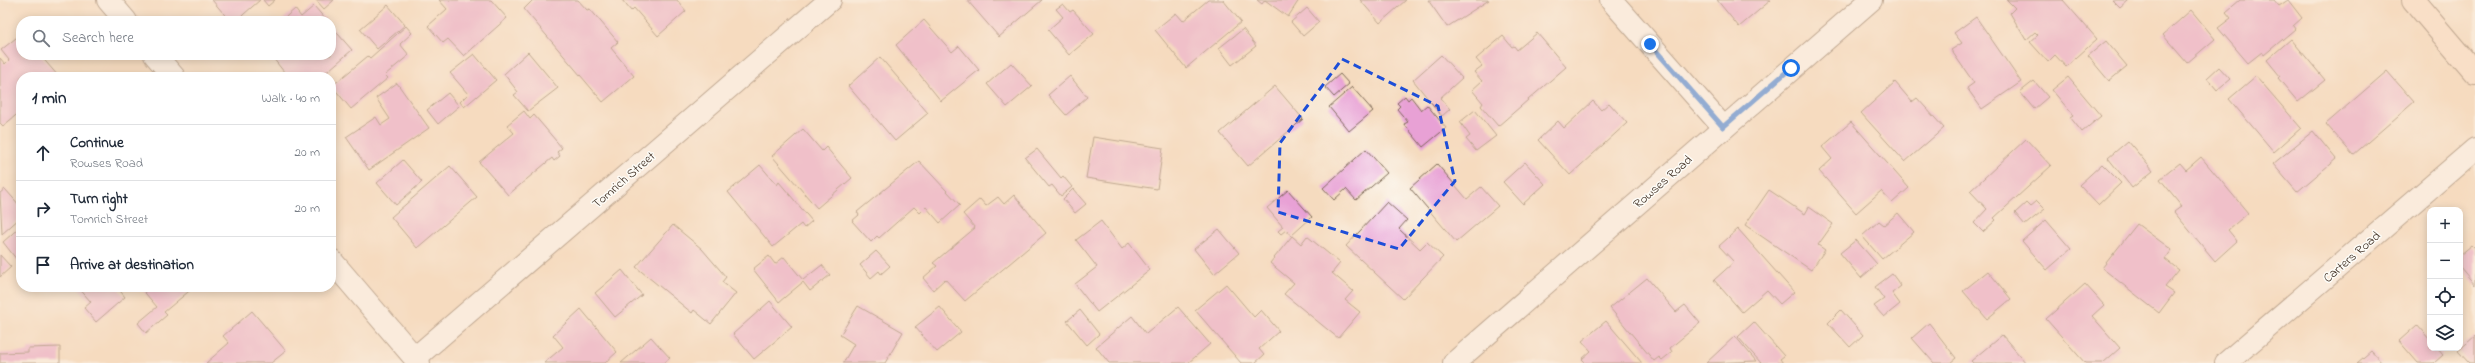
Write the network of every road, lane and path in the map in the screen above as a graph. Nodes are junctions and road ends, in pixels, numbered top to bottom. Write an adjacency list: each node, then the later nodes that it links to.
1 (108, 0): 6 (street)
2 (830, 0): 13 (street, Tomrich Street)
3 (1611, 0): 10 (street)
4 (1870, 0): 10 (street, Rowses Road)
5 (2413, 0): 9 (main road)
6 (122, 16)
7 (159, 60): 8 (street)
8 (170, 72)
9 (2475, 73)
10 (1723, 127): 14 (street, Rowses Road)
11 (2475, 149): 15 (street, Carters Road)
12 (336, 266): 13 (street)
13 (417, 361)
14 (1454, 363)
15 (2226, 363)

